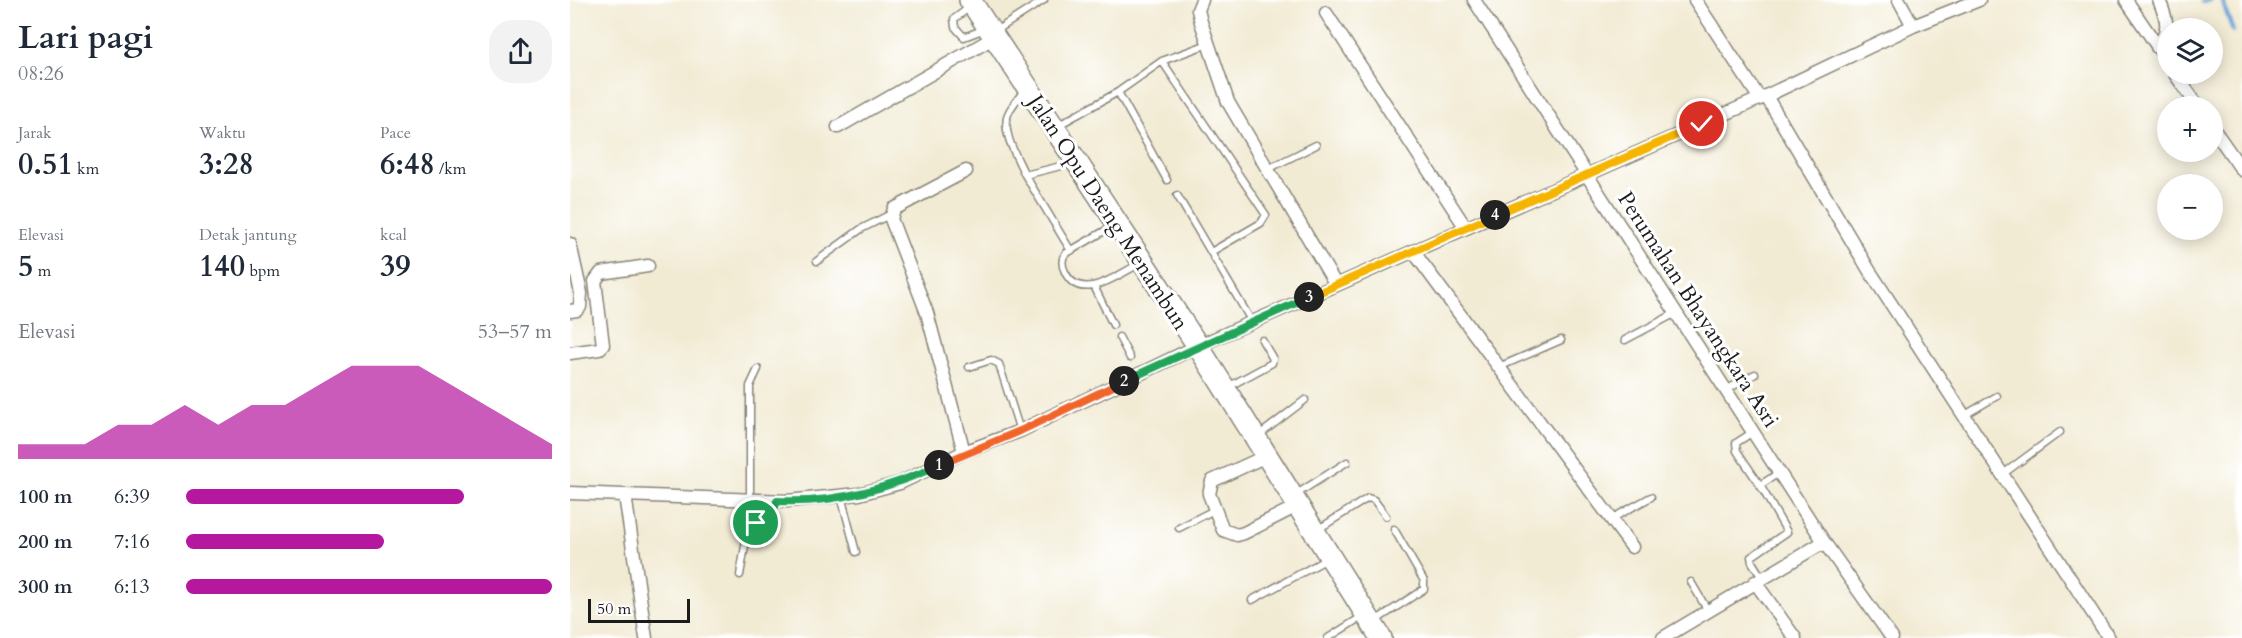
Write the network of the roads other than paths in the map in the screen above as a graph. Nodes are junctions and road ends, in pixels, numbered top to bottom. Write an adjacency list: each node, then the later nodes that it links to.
1 (1044, 0): 13 (lane)
2 (1202, 0): 14 (street)
3 (1474, 0): 28 (street, Perumahan Bhayangkara Asri)
4 (1695, 0): 19 (street)
5 (1899, 0): 12 (street)
6 (1979, 0): 12 (street)
7 (2126, 0): 15 (street)
8 (2159, 0): 11 (street)
9 (971, 2): 13 (highway, Jalan Opu Daeng Menambun)
10 (1326, 13): 34 (street)
11 (2165, 18)
12 (1913, 26): 19 (street)
13 (992, 33): 17 (highway, Jalan Opu Daeng Menambun); 20 (street)
14 (1209, 44): 16 (lane); 25 (street)
15 (2157, 47)
16 (1162, 61): 18 (lane); 38 (lane)
17 (1027, 87): 21 (highway, Jalan Opu Daeng Menambun); 29 (lane)
18 (1118, 92): 21 (lane); 30 (lane)
19 (1763, 97): 28 (street); 63 (street)
20 (838, 127)
21 (1054, 128): 24 (highway, Jalan Opu Daeng Menambun)
22 (2223, 143): 26 (street)
23 (1316, 144): 25 (lane)
24 (1076, 163): 29 (lane); 33 (highway, Jalan Opu Daeng Menambun)
25 (1268, 170): 42 (street)
26 (2242, 170)
27 (966, 171): 32 (street)
28 (1588, 174): 34 (street); 45 (street, Perumahan Bhayangkara Asri)
29 (1025, 175): 36 (lane)
30 (1167, 180)
31 (1177, 195): 38 (lane)
32 (891, 214): 39 (lane); 68 (street)
33 (1116, 224): 36 (lane); 40 (highway, Jalan Opu Daeng Menambun)
34 (1467, 228): 37 (street)
35 (570, 244): 44 (street)
36 (1071, 251): 43 (lane)
37 (1413, 251): 42 (street); 56 (street)
38 (1210, 252): 46 (lane)
39 (817, 261)
40 (1142, 263): 43 (lane); 52 (highway, Jalan Opu Daeng Menambun)
41 (648, 266): 53 (street)
42 (1336, 285): 46 (street)
43 (1094, 286): 47 (lane)
44 (570, 311)
45 (1677, 313): 51 (lane); 60 (street, Perumahan Bhayangkara Asri)
46 (1252, 322): 52 (street)
47 (1113, 325)
48 (1119, 337): 54 (lane)
49 (1262, 340): 59 (lane)
50 (1561, 340): 56 (lane)
51 (1625, 340)
52 (1198, 346): 59 (highway, Jalan Opu Daeng Menambun); 64 (street)
53 (570, 353)
54 (1130, 358)
55 (969, 367): 64 (lane)
56 (1498, 367): 82 (street)
57 (758, 369): 77 (lane)
58 (1755, 374): 60 (lane)
59 (1225, 389): 67 (highway, Jalan Opu Daeng Menambun)
60 (1726, 391): 65 (street, Perumahan Bhayangkara Asri)
61 (1997, 396): 63 (lane)
62 (1305, 400): 67 (lane)
63 (1965, 415): 71 (street)
64 (1020, 431): 68 (street)
65 (1753, 432): 70 (street, Perumahan Bhayangkara Asri); 72 (lane)
66 (2060, 432): 71 (lane)
67 (1261, 447): 79 (highway, Jalan Opu Daeng Menambun); 80 (street)
68 (964, 452): 75 (street)
69 (1347, 462): 79 (lane)
70 (1779, 473): 72 (lane); 86 (street, Perumahan Bhayangkara Asri)
71 (2003, 474): 101 (street)
72 (1760, 485): 91 (lane)
73 (570, 493): 74 (street)
74 (625, 495): 77 (street); 96 (street)
75 (841, 496): 78 (street); 88 (lane)
76 (1651, 497): 82 (lane)
77 (750, 499): 78 (street)
78 (777, 501): 90 (lane)
79 (1294, 501): 80 (street); 85 (highway, Jalan Opu Daeng Menambun)
80 (1215, 509): 83 (lane)
81 (1386, 516): 85 (lane)
82 (1611, 519): 87 (street)
83 (1179, 528)
84 (1394, 529): 95 (lane)
85 (1314, 532): 89 (highway, Jalan Opu Daeng Menambun)
86 (1824, 542): 91 (street); 100 (street, Perumahan Bhayangkara Asri)
87 (1632, 547)
88 (856, 552)
89 (1330, 557): 93 (lane); 95 (highway, Jalan Opu Daeng Menambun)
90 (740, 575)
91 (1759, 580): 94 (street); 99 (street)
92 (1691, 582): 94 (lane)
93 (1252, 600)
94 (1708, 611): 98 (street)
95 (1373, 625): 97 (lane)
96 (646, 638)
97 (1328, 638)
98 (1663, 638)
99 (1795, 638)
100 (1892, 638)
101 (2109, 638)

